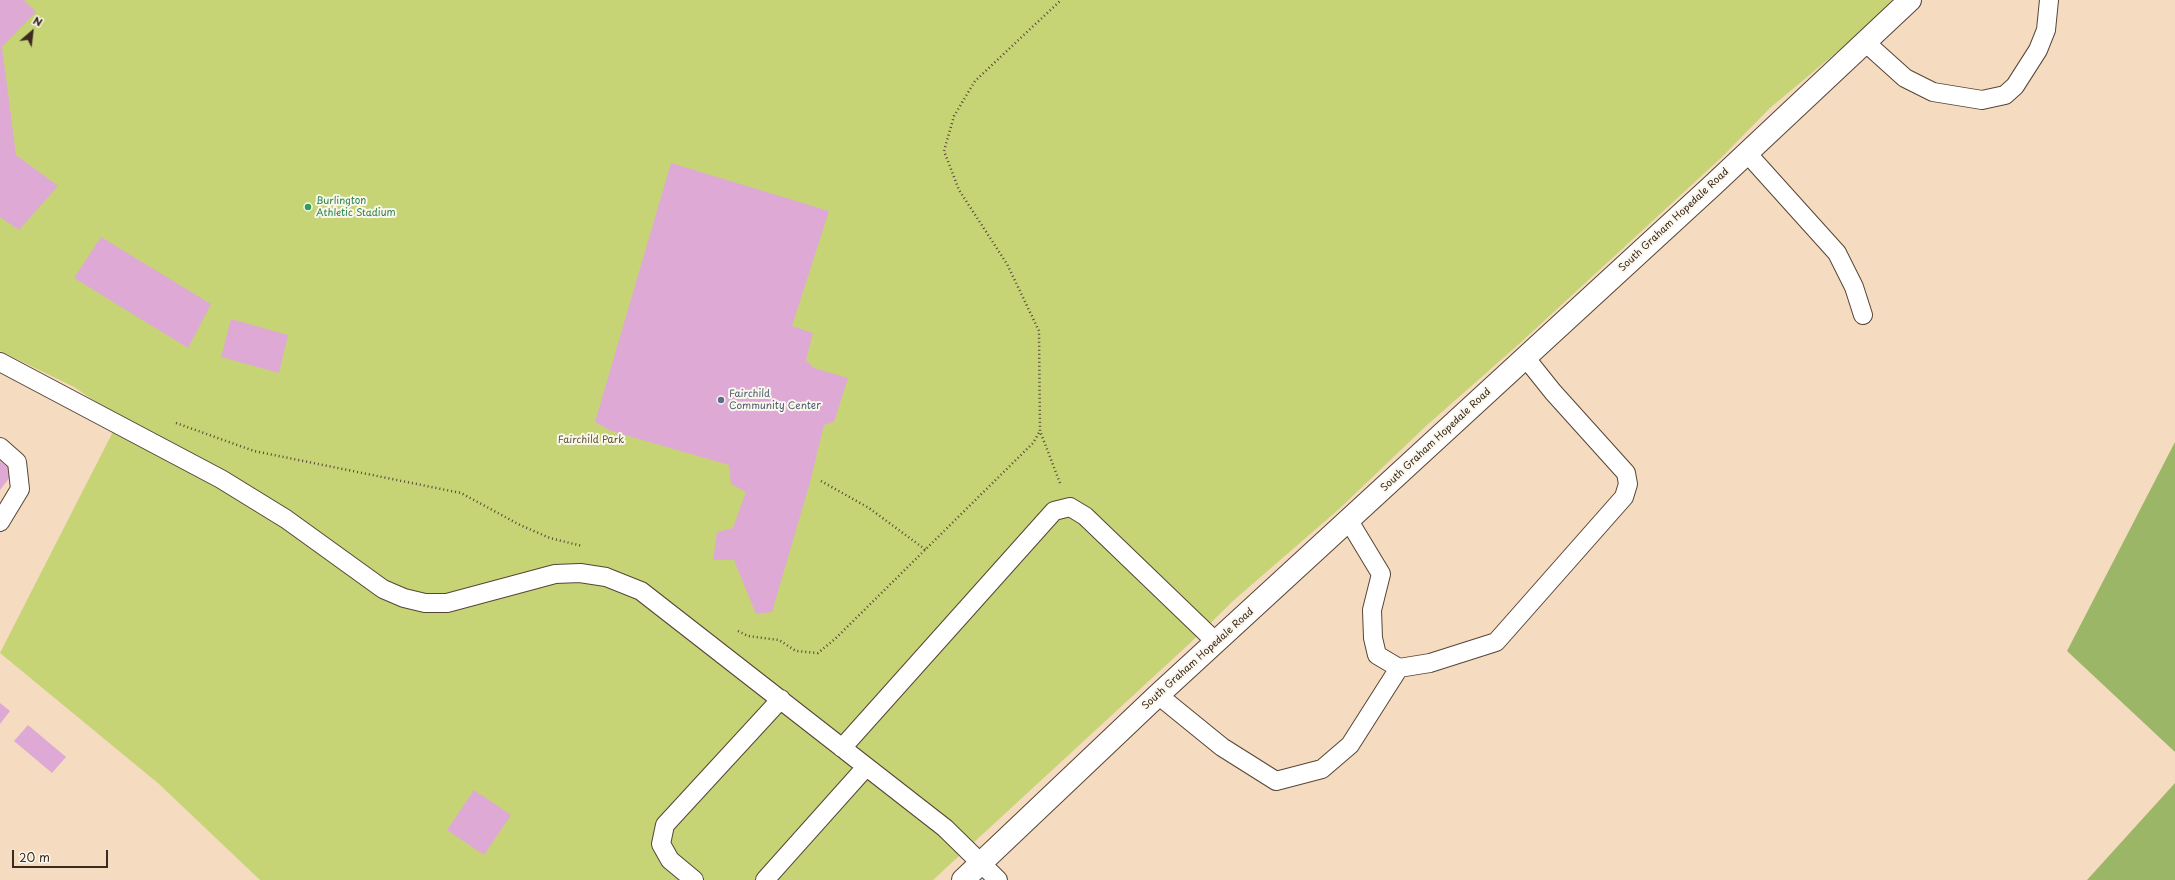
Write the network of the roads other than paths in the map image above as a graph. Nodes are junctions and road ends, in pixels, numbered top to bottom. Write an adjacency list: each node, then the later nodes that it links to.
1 (1910, 0): 3 (street, South Graham Hopedale Road)
2 (2048, 0): 3 (lane)
3 (1865, 42): 4 (street, South Graham Hopedale Road)
4 (1746, 152): 5 (lane); 6 (street, South Graham Hopedale Road)
5 (1863, 315)
6 (1525, 357): 9 (street, South Graham Hopedale Road); 12 (lane)
7 (0, 362): 14 (lane)
8 (0, 447): 10 (lane)
9 (1349, 521): 11 (street, South Graham Hopedale Road); 12 (lane)
10 (0, 522)
11 (1216, 642): 13 (street, South Graham Hopedale Road); 15 (lane)
12 (1400, 668): 13 (lane)
13 (1158, 695): 17 (street, South Graham Hopedale Road)
14 (781, 699): 15 (lane); 18 (lane)
15 (842, 748): 16 (lane)
16 (866, 767): 17 (lane); 19 (lane)
17 (980, 863): 20 (street, South Graham Hopedale Road); 21 (lane)
18 (694, 880)
19 (765, 880)
20 (963, 880)
21 (998, 880)

